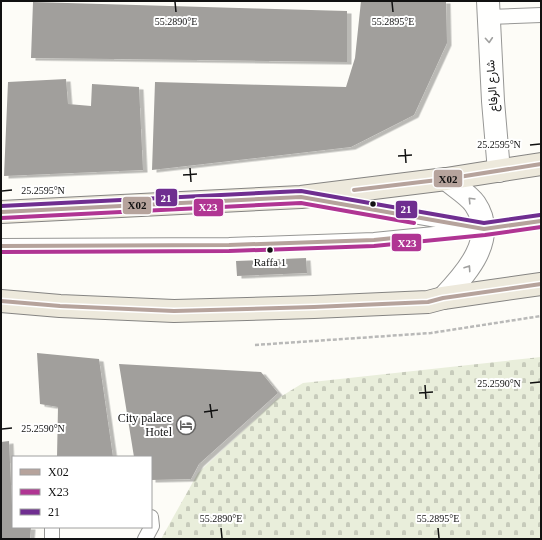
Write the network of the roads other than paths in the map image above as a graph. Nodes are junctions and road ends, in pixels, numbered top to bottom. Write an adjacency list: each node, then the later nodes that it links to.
1 (488, 9): 2 (lane); 4 (street, شارع الرفاع, one-way to 4)
2 (541, 15)
3 (541, 164): 4 (main road)
4 (499, 171): 5 (main road)
5 (446, 179): 6 (main road); 9 (street, one-way to 5)
6 (300, 197): 7 (main road); 9 (lane)
7 (1, 212)
8 (541, 221): 9 (lane)
9 (484, 228): 10 (lane); 12 (street, one-way to 9)
10 (1, 246)
11 (541, 284): 12 (main road)
12 (443, 298): 13 (main road)
13 (1, 301)
14 (52, 528): 16 (lane)
15 (151, 528): 17 (lane)
16 (52, 539)
17 (145, 539)

